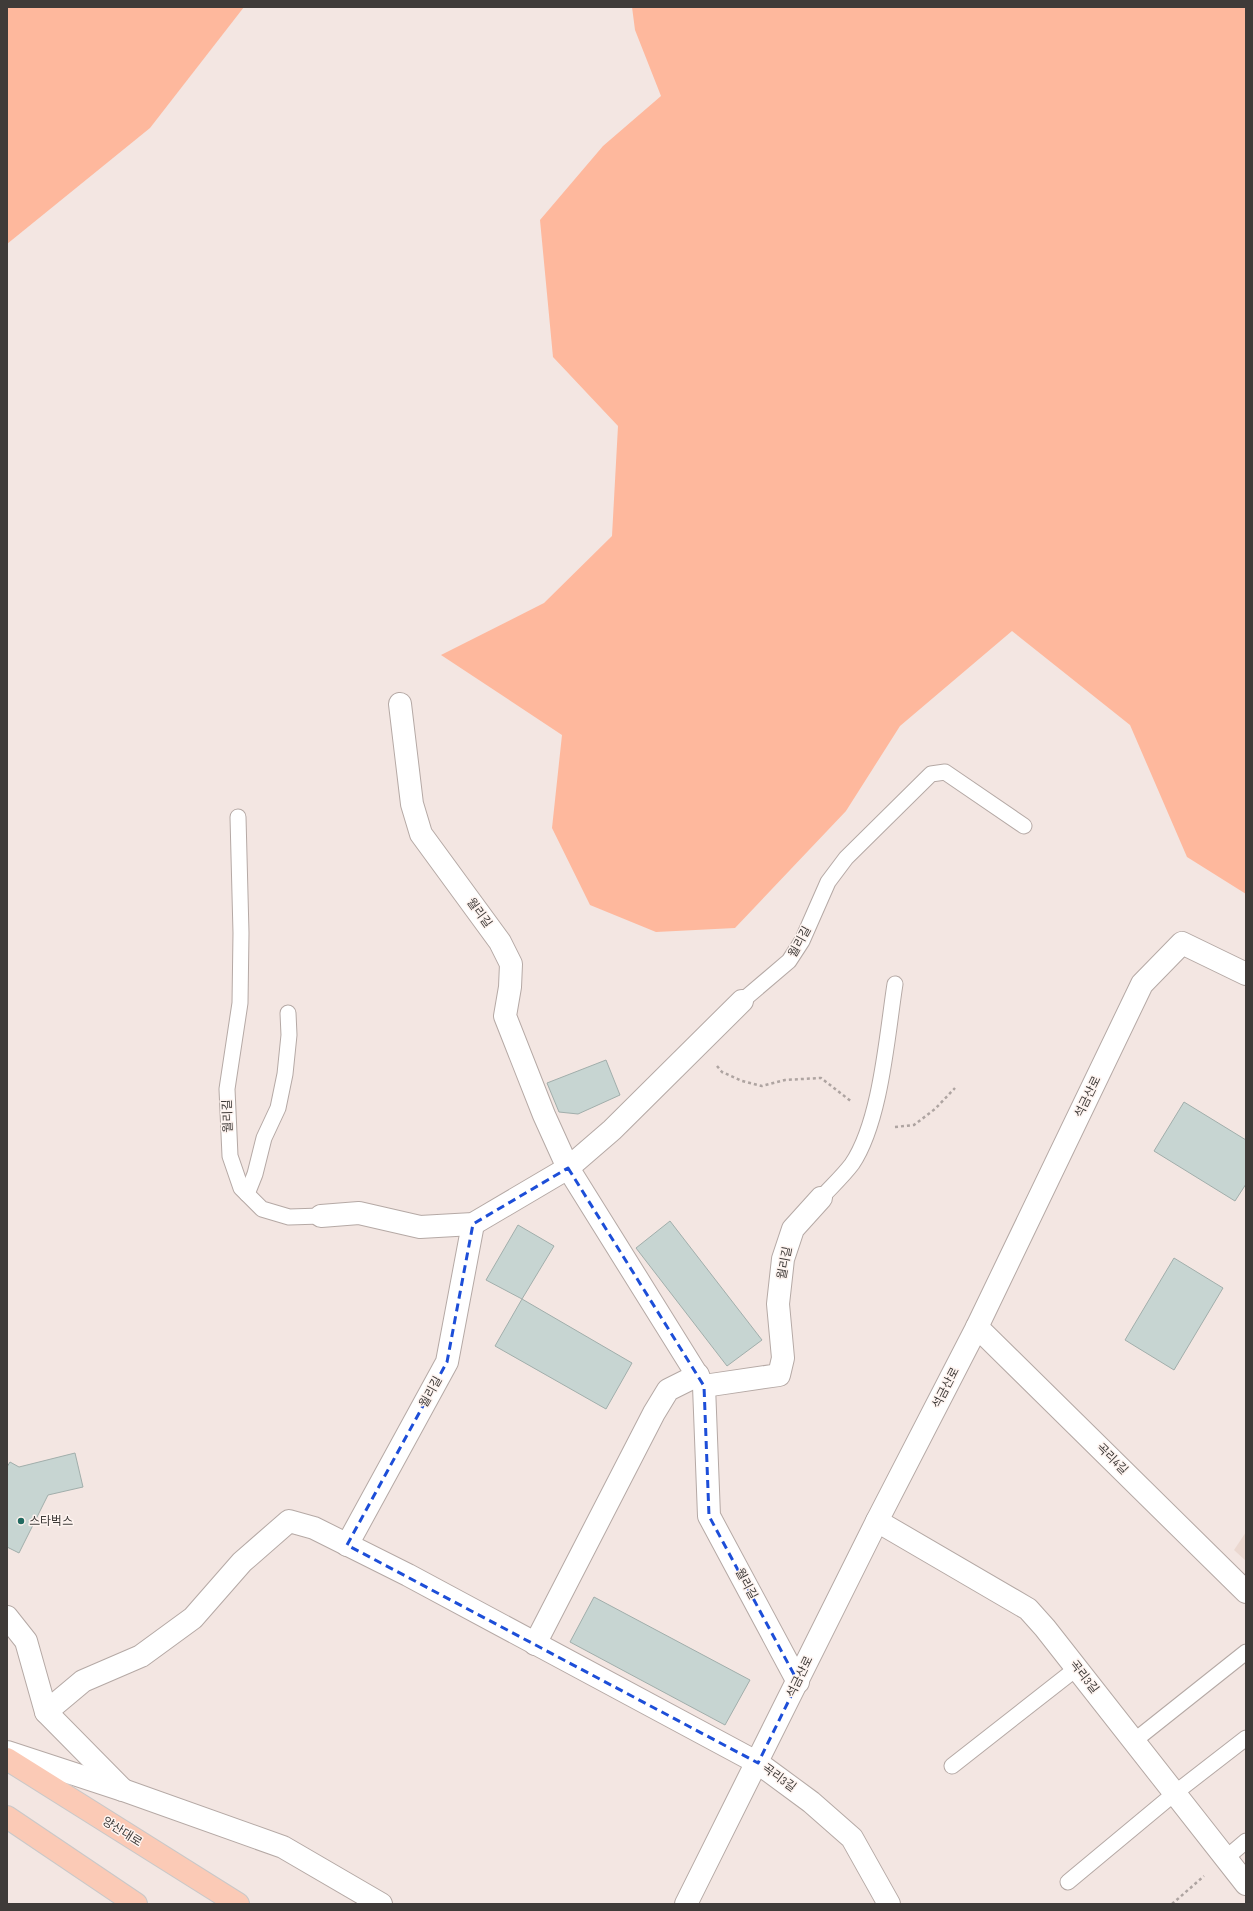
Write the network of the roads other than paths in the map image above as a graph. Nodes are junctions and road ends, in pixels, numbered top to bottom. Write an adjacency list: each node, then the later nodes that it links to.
1 (400, 704): 8 (street, 월리길)
2 (238, 817): 9 (lane, 월리길)
3 (1024, 826): 6 (lane, 월리길)
4 (1246, 974): 13 (street, 석금산로)
5 (895, 984): 10 (lane, 월리길)
6 (742, 1001): 8 (street, 월리길)
7 (288, 1013): 9 (lane)
8 (568, 1168): 12 (street, 월리길); 14 (street, 월리길)
9 (247, 1194): 11 (lane, 월리길)
10 (821, 1198): 14 (street, 월리길)
11 (321, 1216): 12 (street, 월리길)
12 (473, 1224): 16 (street, 월리길)
13 (977, 1327): 15 (street, 석금산로); 17 (street, 곡리4길)
14 (701, 1381): 19 (street); 22 (street, 월리길)
15 (877, 1522): 21 (street, 곡리3길); 22 (street, 석금산로)
16 (347, 1545): 19 (street, 곡리3길); 23 (street, 곡리3길)
17 (1246, 1592)
18 (7, 1617): 23 (street)
19 (535, 1644): 28 (street, 곡리3길)
20 (1246, 1652): 25 (lane)
21 (1077, 1668): 25 (street, 곡리3길); 29 (lane)
22 (798, 1682): 28 (street, 석금산로)
23 (46, 1712): 30 (street)
24 (1246, 1738): 31 (lane)
25 (1134, 1741): 31 (street, 곡리3길)
26 (7, 1752): 30 (street)
27 (7, 1759): 38 (main road, 양산대로)
28 (758, 1763): 40 (street, 석금산로); 41 (street, 곡리3길)
29 (952, 1766)
30 (123, 1790): 39 (street)
31 (1175, 1793): 34 (street, 곡리3길); 35 (lane)
32 (7, 1817): 37 (main road)
33 (1246, 1841): 34 (lane)
34 (1226, 1858): 36 (street, 곡리3길)
35 (1068, 1882)
36 (1246, 1884)
37 (136, 1904)
38 (238, 1904)
39 (381, 1904)
40 (686, 1904)
41 (889, 1904)

